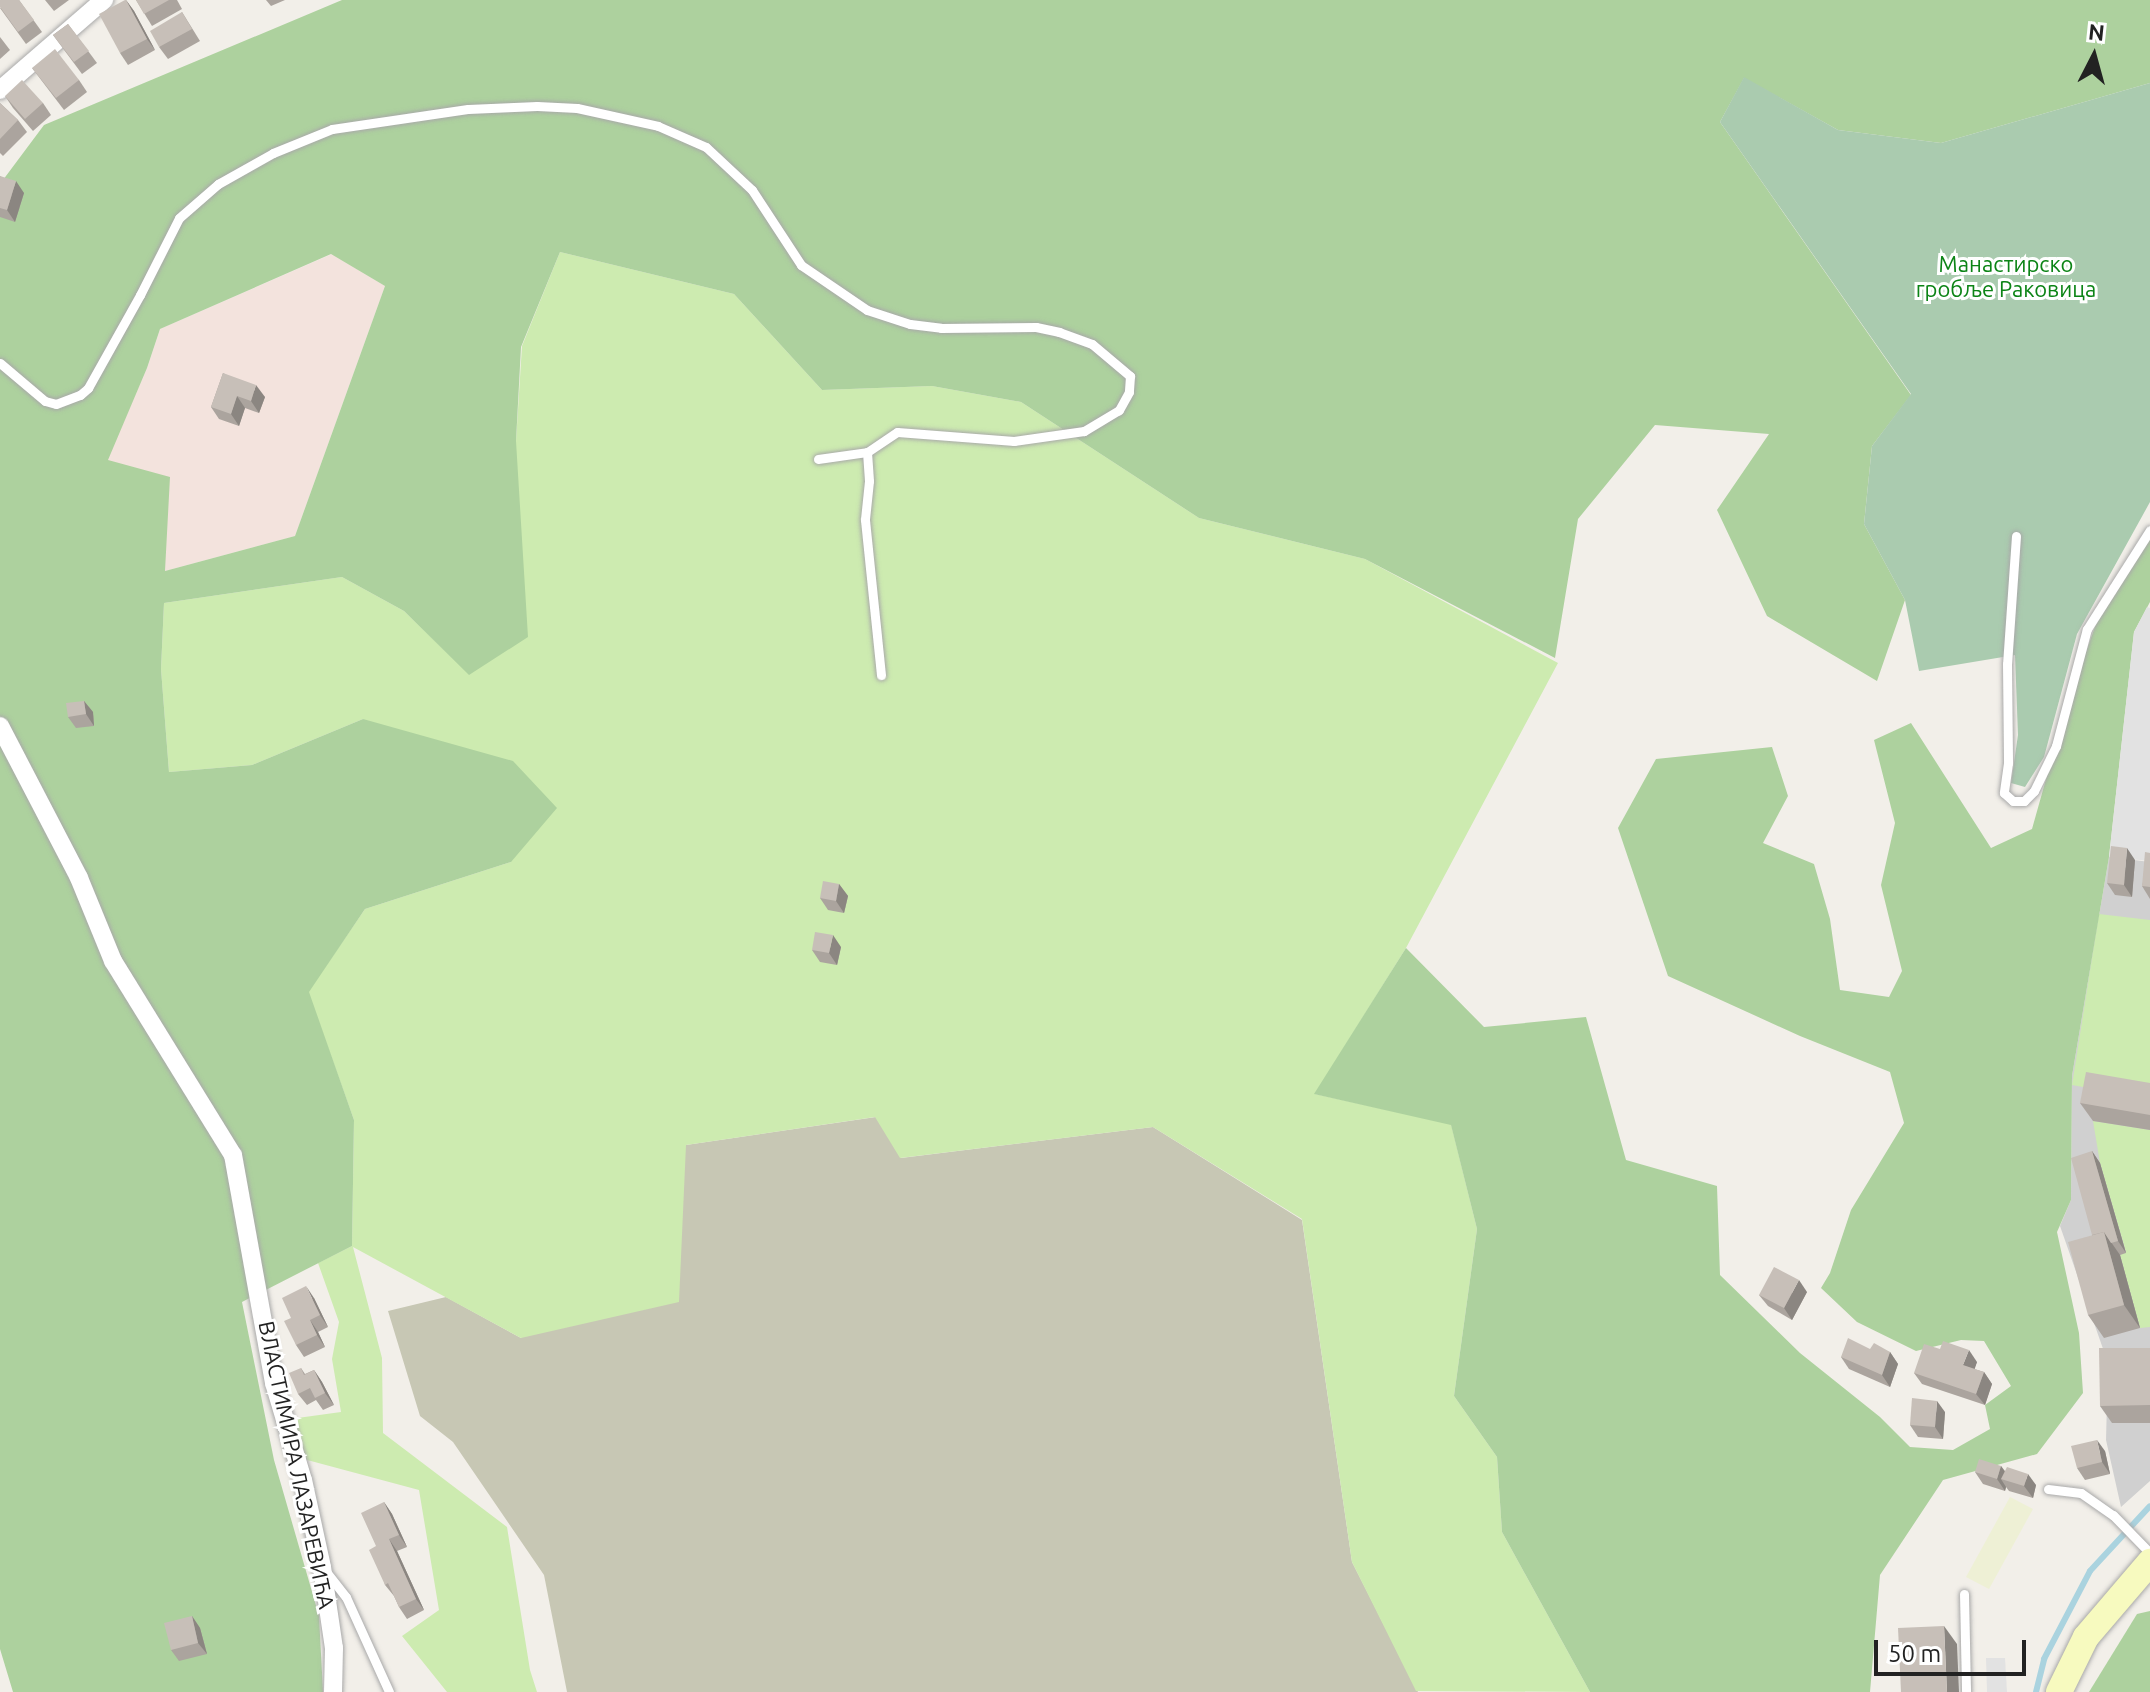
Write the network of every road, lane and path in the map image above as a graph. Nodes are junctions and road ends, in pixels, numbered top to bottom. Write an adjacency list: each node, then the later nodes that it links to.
1 (104, 0): 2 (street)
2 (0, 90)
3 (0, 363): 4 (lane)
4 (867, 452): 5 (lane); 8 (lane)
5 (818, 459)
6 (2150, 530): 7 (lane)
7 (2016, 536)
8 (881, 675)
9 (0, 726): 13 (street, ВЛАСТИМИРА ЛАЗАРЕВИЋА)
10 (2048, 1489): 11 (lane)
11 (2144, 1551): 12 (lane); 18 (main road)
12 (2150, 1553)
13 (322, 1567): 15 (street, ВЛАСТИМИРА ЛАЗАРЕВИЋА); 16 (lane)
14 (1964, 1594): 17 (lane)
15 (333, 1692)
16 (389, 1692)
17 (1966, 1692)
18 (2059, 1692)

